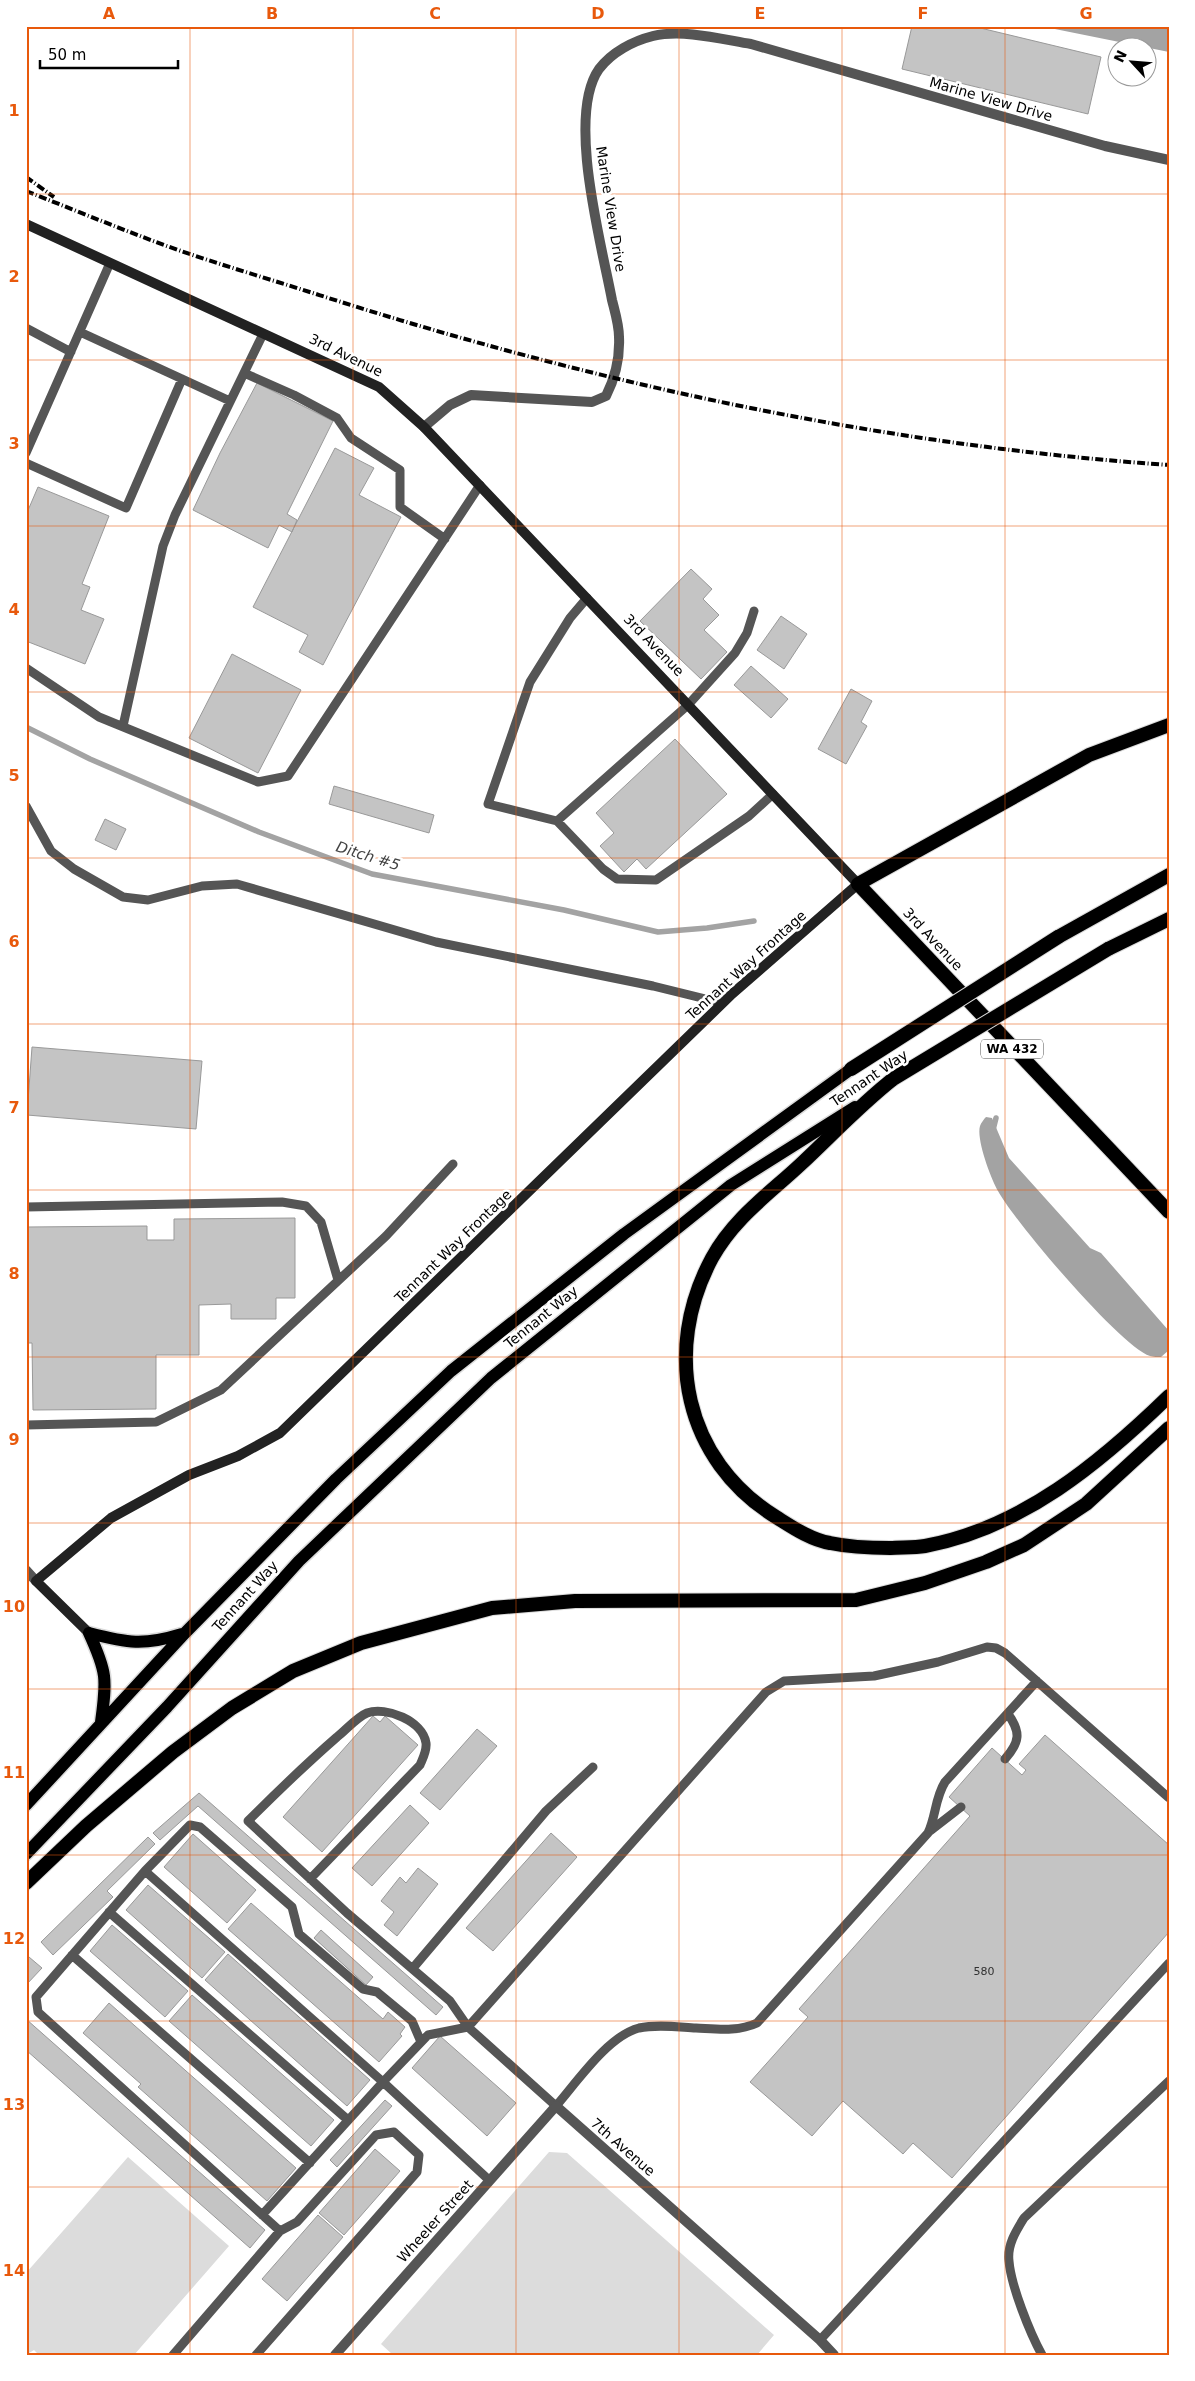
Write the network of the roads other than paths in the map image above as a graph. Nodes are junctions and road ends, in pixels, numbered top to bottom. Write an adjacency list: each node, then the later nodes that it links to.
1 (1169, 160): 11 (street, Marine View Drive)
2 (26, 224): 3 (main road, 3rd Avenue)
3 (110, 263): 5 (lane); 6 (main road, 3rd Avenue)
4 (26, 328): 7 (lane)
5 (80, 332): 7 (lane); 9 (lane)
6 (263, 334): 8 (lane); 11 (main road, 3rd Avenue)
7 (71, 352): 12 (lane)
8 (244, 373): 10 (lane); 15 (lane)
9 (182, 379): 10 (lane); 13 (lane)
10 (230, 401): 21 (lane)
11 (424, 427): 14 (main road, 3rd Avenue)
12 (26, 453)
13 (26, 464)
14 (480, 485): 15 (lane); 16 (main road, 3rd Avenue)
15 (445, 539): 21 (lane)
16 (587, 598): 19 (main road, 3rd Avenue); 24 (lane)
17 (754, 611): 19 (lane)
18 (26, 668): 21 (lane)
19 (688, 704): 22 (main road, 3rd Avenue); 24 (lane)
20 (1169, 725): 26 (highway)
21 (123, 726)
22 (772, 794): 24 (lane); 26 (main road, 3rd Avenue)
23 (26, 806): 28 (lane)
24 (557, 821)
25 (1169, 875): 29 (highway, Tennant Way, bridge)
26 (858, 884): 28 (main road, Tennant Way Frontage); 33 (highway, 3rd Avenue / WA 432)
27 (1169, 919): 30 (highway, Tennant Way / WA 432, bridge)
28 (722, 1004): 39 (main road, Tennant Way Frontage)
29 (851, 1069): 41 (main road, Tennant Way)
30 (864, 1101): 35 (highway); 51 (main road, Tennant Way)
31 (453, 1164): 34 (lane)
32 (26, 1207): 34 (lane)
33 (1169, 1212)
34 (338, 1280): 36 (lane)
35 (1169, 1396)
36 (26, 1425)
37 (1169, 1428): 54 (highway)
38 (26, 1570): 39 (street)
39 (36, 1581): 40 (main road)
40 (89, 1633): 41 (main road); 44 (main road)
41 (185, 1633): 44 (main road, Tennant Way)
42 (1037, 1682): 43 (lane); 47 (lane); 59 (lane)
43 (1008, 1714): 45 (lane); 50 (lane)
44 (101, 1722): 48 (main road, Tennant Way)
45 (1005, 1759)
46 (593, 1767): 58 (lane)
47 (1169, 1798)
48 (26, 1805)
49 (961, 1807): 50 (lane)
50 (928, 1833): 63 (lane)
51 (26, 1854)
52 (145, 1871): 55 (lane); 60 (lane); 62 (lane)
53 (310, 1879): 53 (lane, 7th Avenue); 58 (lane, 7th Avenue)
54 (26, 1883)
55 (109, 1912): 56 (lane); 64 (lane)
56 (72, 1955): 65 (lane); 67 (lane)
57 (1169, 1963): 69 (lane)
58 (413, 1968): 59 (lane, 7th Avenue)
59 (468, 2027): 60 (lane); 63 (lane, 7th Avenue)
60 (421, 2042): 62 (lane)
61 (1169, 2081): 74 (lane)
62 (383, 2082): 64 (lane); 66 (lane)
63 (556, 2106): 66 (street, Wheeler Street); 69 (street, 7th Avenue)
64 (348, 2120): 65 (lane)
65 (310, 2163): 67 (lane)
66 (490, 2180): 72 (street, Wheeler Street)
67 (262, 2215): 68 (lane)
68 (280, 2231): 70 (lane); 71 (lane)
69 (820, 2340): 73 (street, 7th Avenue)
70 (173, 2355)
71 (256, 2355)
72 (335, 2355)
73 (834, 2355)
74 (1042, 2355)

